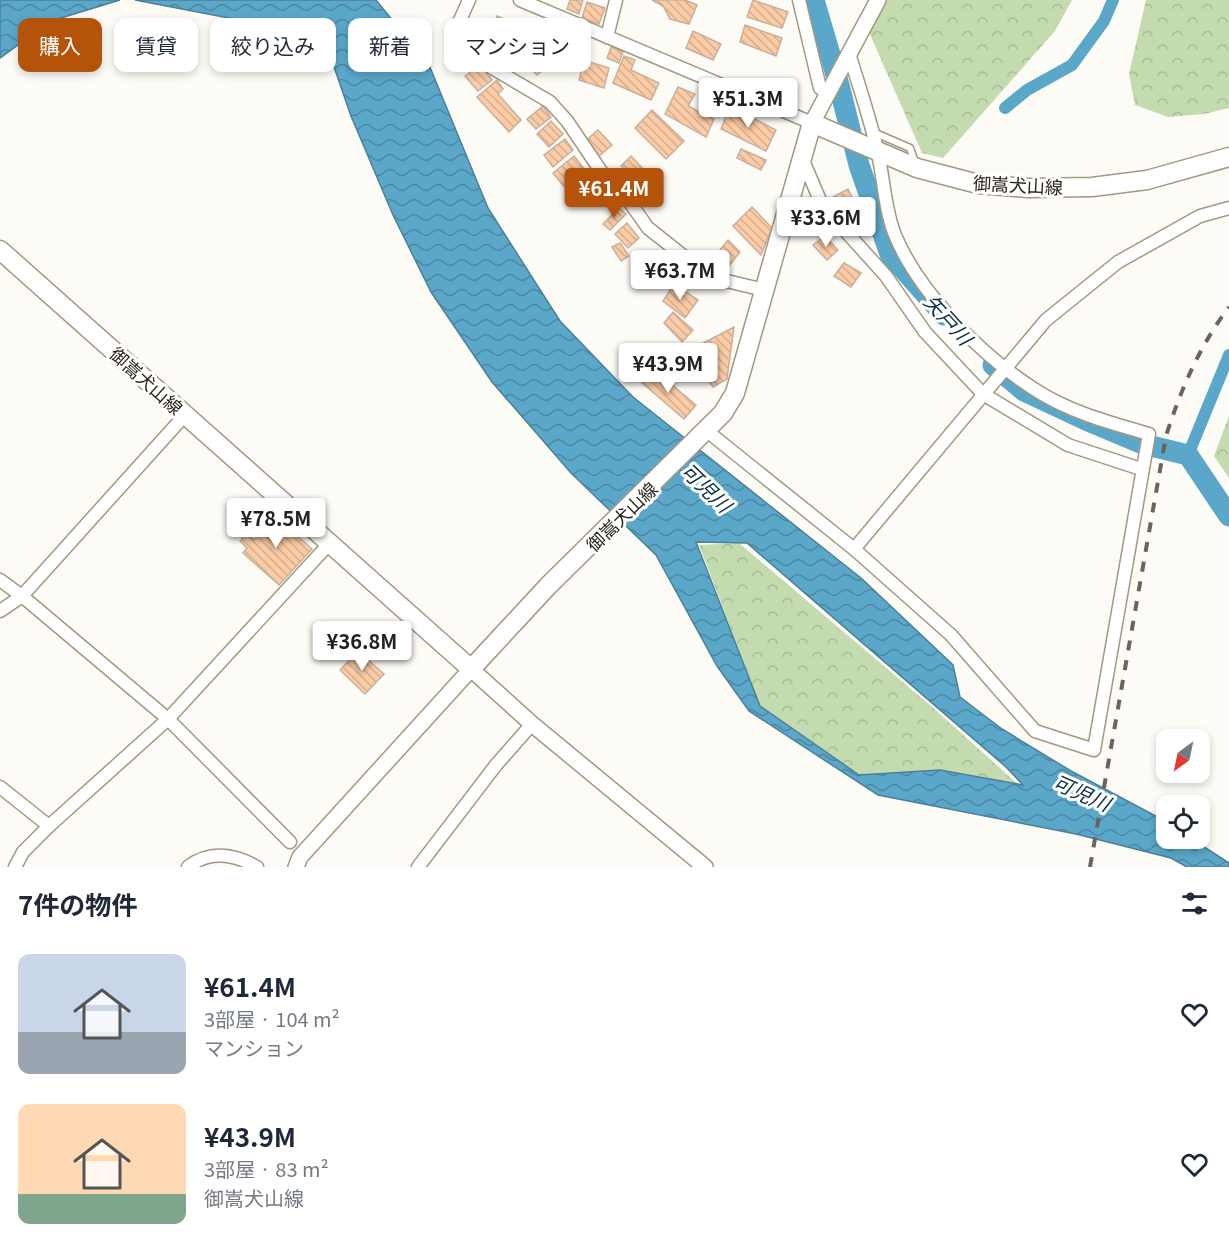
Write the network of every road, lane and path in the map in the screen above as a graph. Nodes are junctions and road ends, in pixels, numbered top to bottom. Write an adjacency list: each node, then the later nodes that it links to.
1 (469, 0): 17 (street)
2 (520, 0): 6 (street)
3 (616, 0): 6 (street)
4 (799, 0): 8 (street)
5 (878, 0): 7 (street)
6 (607, 37): 9 (street)
7 (849, 53): 8 (street); 10 (street)
8 (828, 94): 9 (street)
9 (812, 123): 11 (main road, 御嵩犬山線); 13 (main road, 御嵩犬山線)
10 (872, 132): 11 (street); 14 (lane)
11 (878, 151): 14 (main road, 御嵩犬山線); 18 (street)
12 (1229, 157): 14 (main road, 御嵩犬山線)
13 (802, 158): 17 (main road, 御嵩犬山線); 19 (street)
14 (917, 168)
15 (1229, 208): 18 (street)
16 (0, 250): 20 (main road, 御嵩犬山線)
17 (764, 290): 21 (main road, 御嵩犬山線)
18 (1005, 366): 19 (street); 22 (street)
19 (985, 392): 22 (street); 24 (street)
20 (185, 415): 23 (main road, 御嵩犬山線); 26 (street)
21 (705, 434): 24 (street); 28 (main road, 御嵩犬山線)
22 (1142, 469): 24 (street)
23 (329, 544): 28 (main road, 御嵩犬山線); 29 (street)
24 (854, 549)
25 (0, 580): 26 (street)
26 (22, 596): 27 (street); 29 (street)
27 (0, 611)
28 (471, 669): 30 (street); 37 (street)
29 (168, 719): 32 (street); 33 (street)
30 (532, 724): 38 (street); 39 (street)
31 (0, 788): 32 (street)
32 (49, 826): 34 (street)
33 (290, 842)
34 (15, 867)
35 (188, 867): 36 (street)
36 (257, 867)
37 (296, 867)
38 (418, 867)
39 (705, 867)

